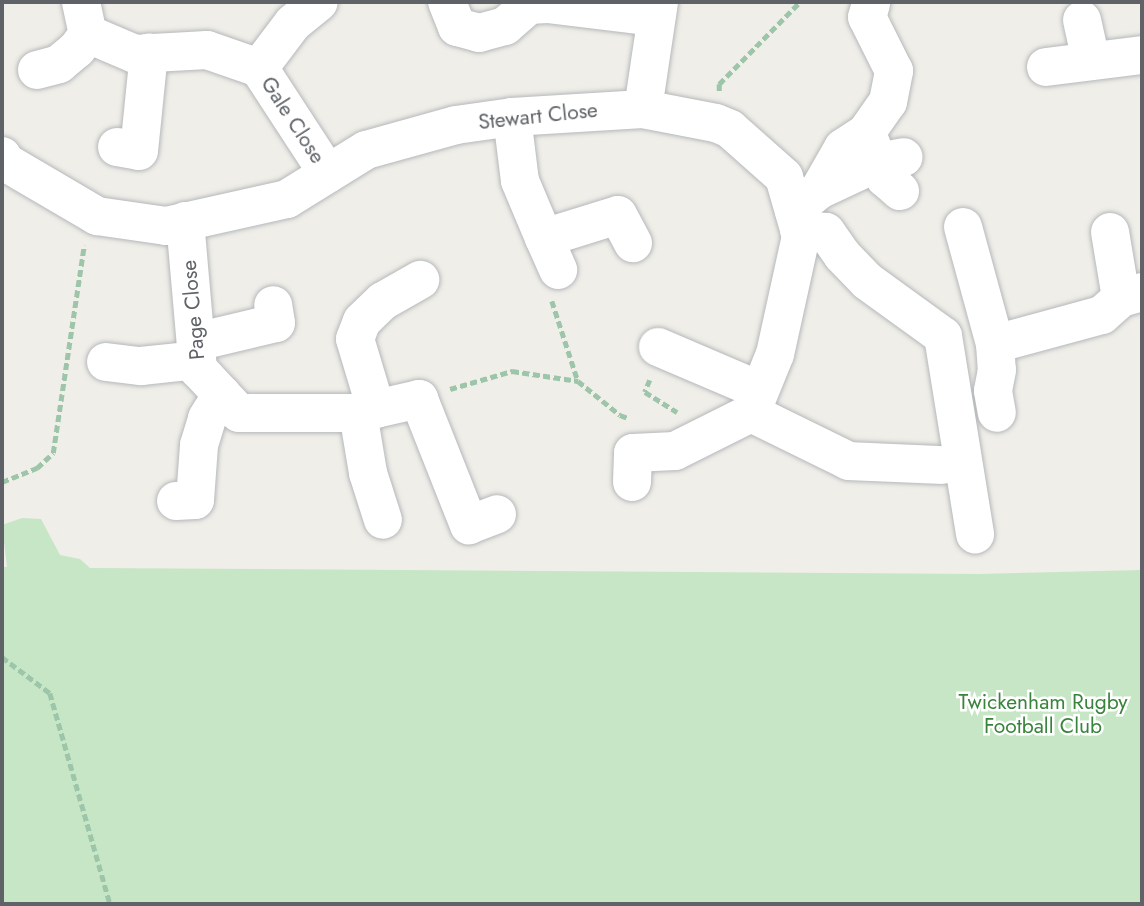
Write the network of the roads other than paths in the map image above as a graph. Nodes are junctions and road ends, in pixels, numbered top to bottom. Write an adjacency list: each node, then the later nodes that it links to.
1 (319, 2): 12 (street)
2 (447, 2): 3 (street)
3 (547, 3): 5 (street)
4 (871, 4): 19 (street)
5 (657, 9): 14 (street)
6 (84, 18): 8 (street, Gale Close); 13 (street)
7 (1082, 20): 10 (street)
8 (149, 53): 12 (street, Gale Close); 16 (street)
9 (1142, 55): 10 (street)
10 (1091, 61): 11 (street)
11 (1046, 67)
12 (259, 68): 18 (street, Gale Close)
13 (37, 70)
14 (643, 109): 15 (street, Stewart Close); 19 (street, Stewart Close)
15 (512, 117): 18 (street, Stewart Close); 23 (street)
16 (117, 148)
17 (3, 161): 20 (street, Stewart Close)
18 (328, 174): 20 (street, Stewart Close)
19 (804, 210): 32 (street, Stewart Close); 40 (street)
20 (185, 221): 29 (street, Page Close)
21 (963, 227): 27 (street)
22 (1110, 232): 25 (street)
23 (633, 243)
24 (420, 280): 33 (street)
25 (1132, 295): 27 (street)
26 (273, 305): 29 (street)
27 (995, 344): 34 (street)
28 (657, 347): 32 (street)
29 (197, 351): 30 (street); 31 (street, Page Close)
30 (106, 362)
31 (222, 394): 33 (street, Page Close); 37 (street)
32 (755, 402): 35 (street); 36 (street)
33 (367, 411): 38 (street, Page Close); 39 (street)
34 (997, 412)
35 (632, 447)
36 (918, 458)
37 (176, 501)
38 (497, 514)
39 (383, 520)
40 (975, 534)

